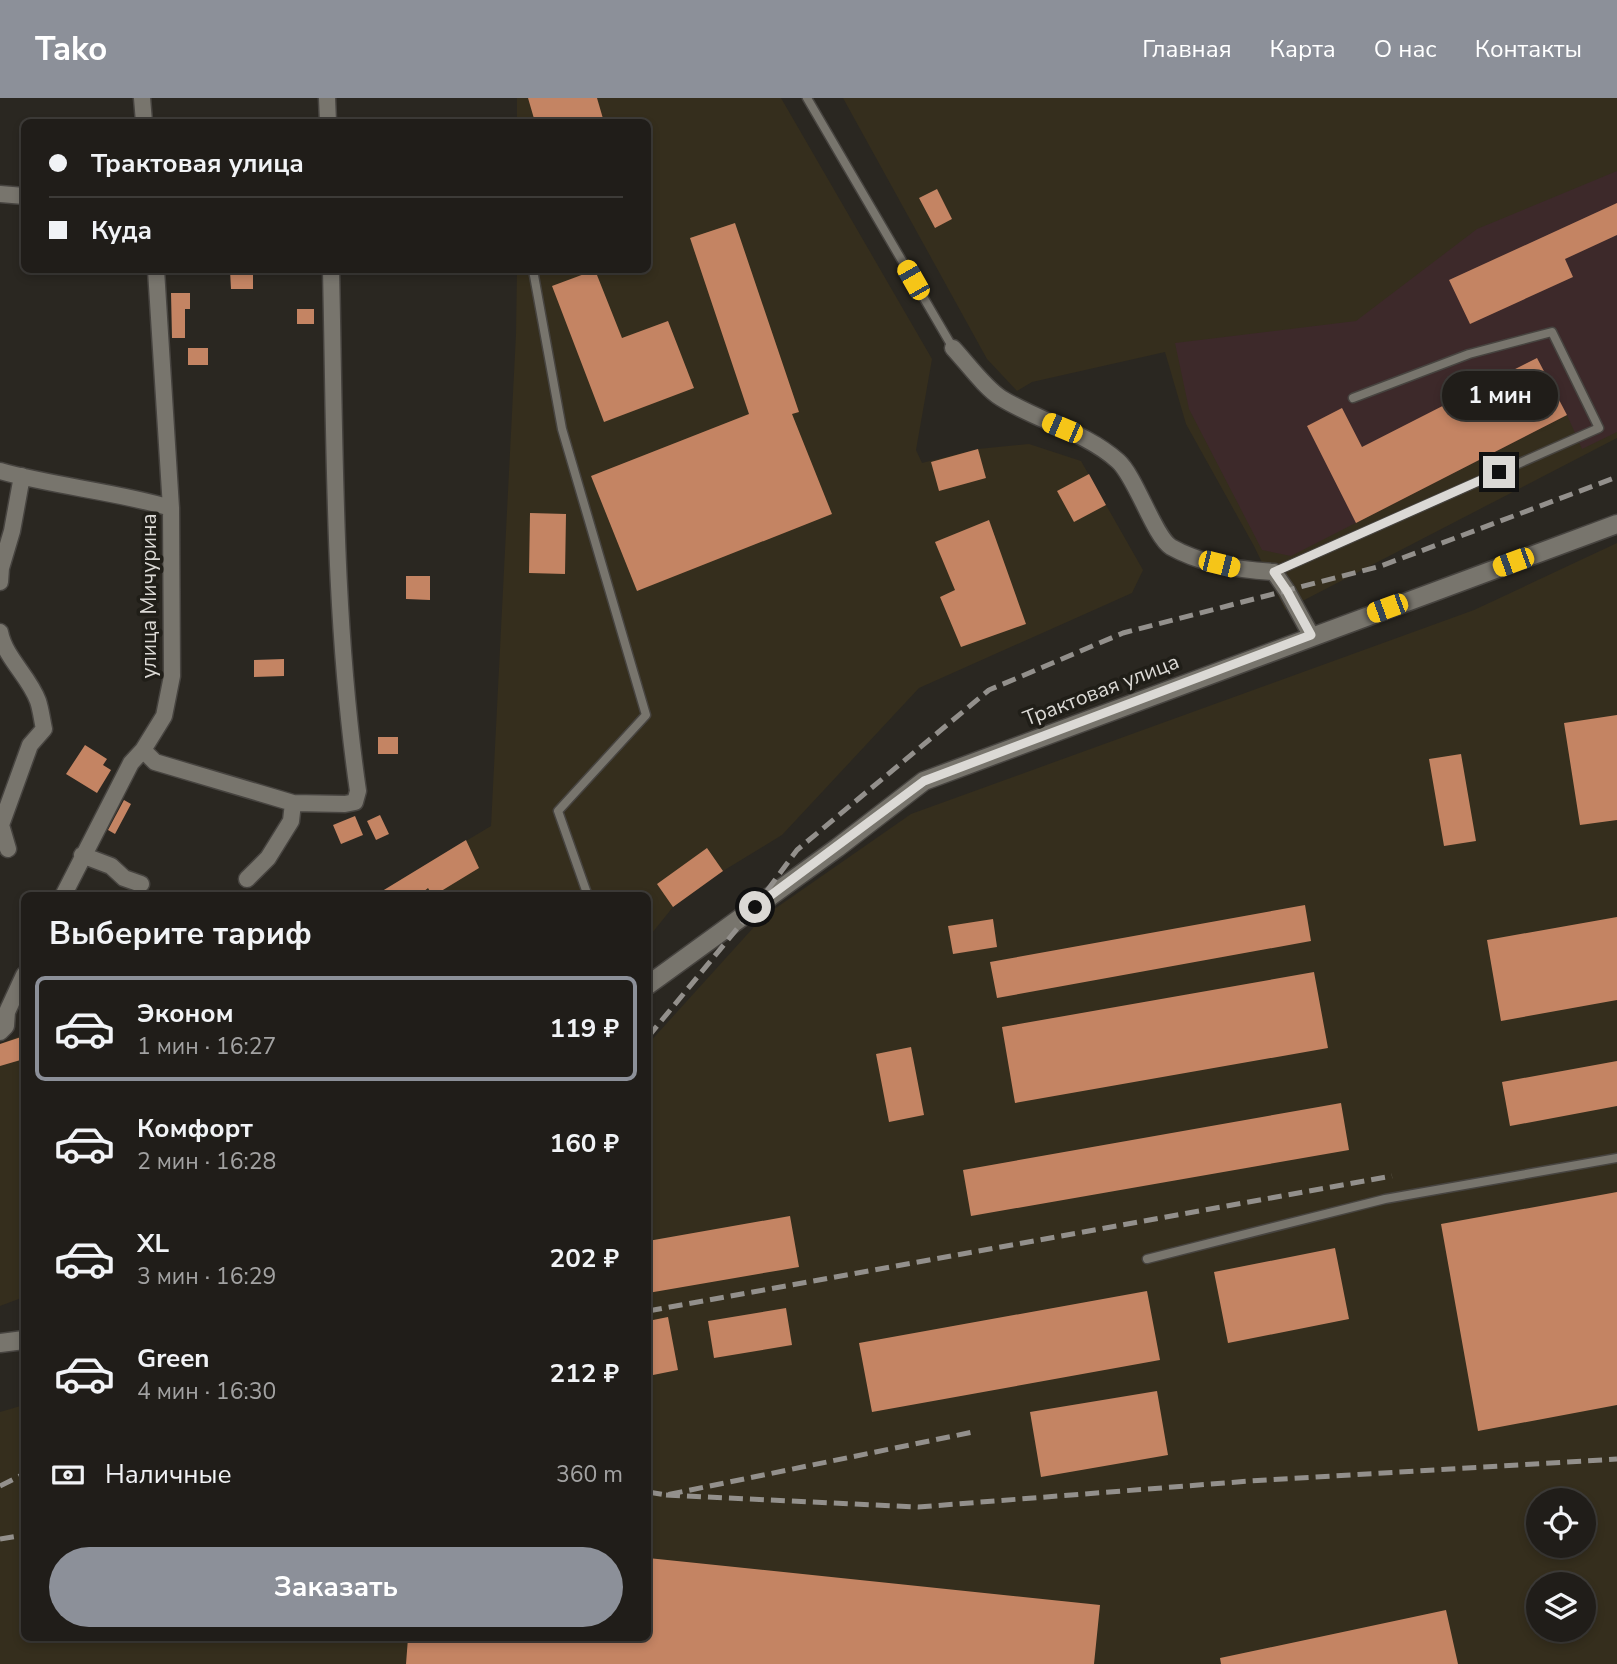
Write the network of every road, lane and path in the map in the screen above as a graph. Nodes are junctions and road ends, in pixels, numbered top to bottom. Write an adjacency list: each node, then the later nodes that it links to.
1 (142, 98): 4 (street)
2 (327, 98): 5 (street)
3 (807, 98): 11 (lane)
4 (144, 119)
5 (328, 119)
6 (0, 194): 7 (street)
7 (21, 196)
8 (156, 273): 15 (street, улица Мичурина)
9 (331, 273): 22 (street)
10 (534, 273): 28 (lane)
11 (953, 348): 17 (street)
12 (1353, 398): 17 (lane)
13 (0, 471): 14 (street)
14 (22, 476): 15 (street); 18 (street)
15 (171, 508): 21 (street, улица Мичурина)
16 (1617, 524): 20 (main road, Трактовая улица)
17 (1274, 572): 20 (street)
18 (0, 582)
19 (0, 632): 23 (street)
20 (1311, 635): 30 (main road, Трактовая улица)
21 (143, 750): 22 (street); 24 (street, улица Мичурина)
22 (293, 803): 25 (street)
23 (8, 849)
24 (82, 855): 26 (street); 27 (street, улица Мичурина)
25 (247, 879)
26 (141, 884)
27 (65, 892)
28 (587, 892)
29 (21, 982): 31 (street)
30 (651, 983)
31 (0, 1032)
32 (1617, 1158): 33 (lane)
33 (1147, 1259)
34 (21, 1340): 35 (main road)
35 (0, 1343)

